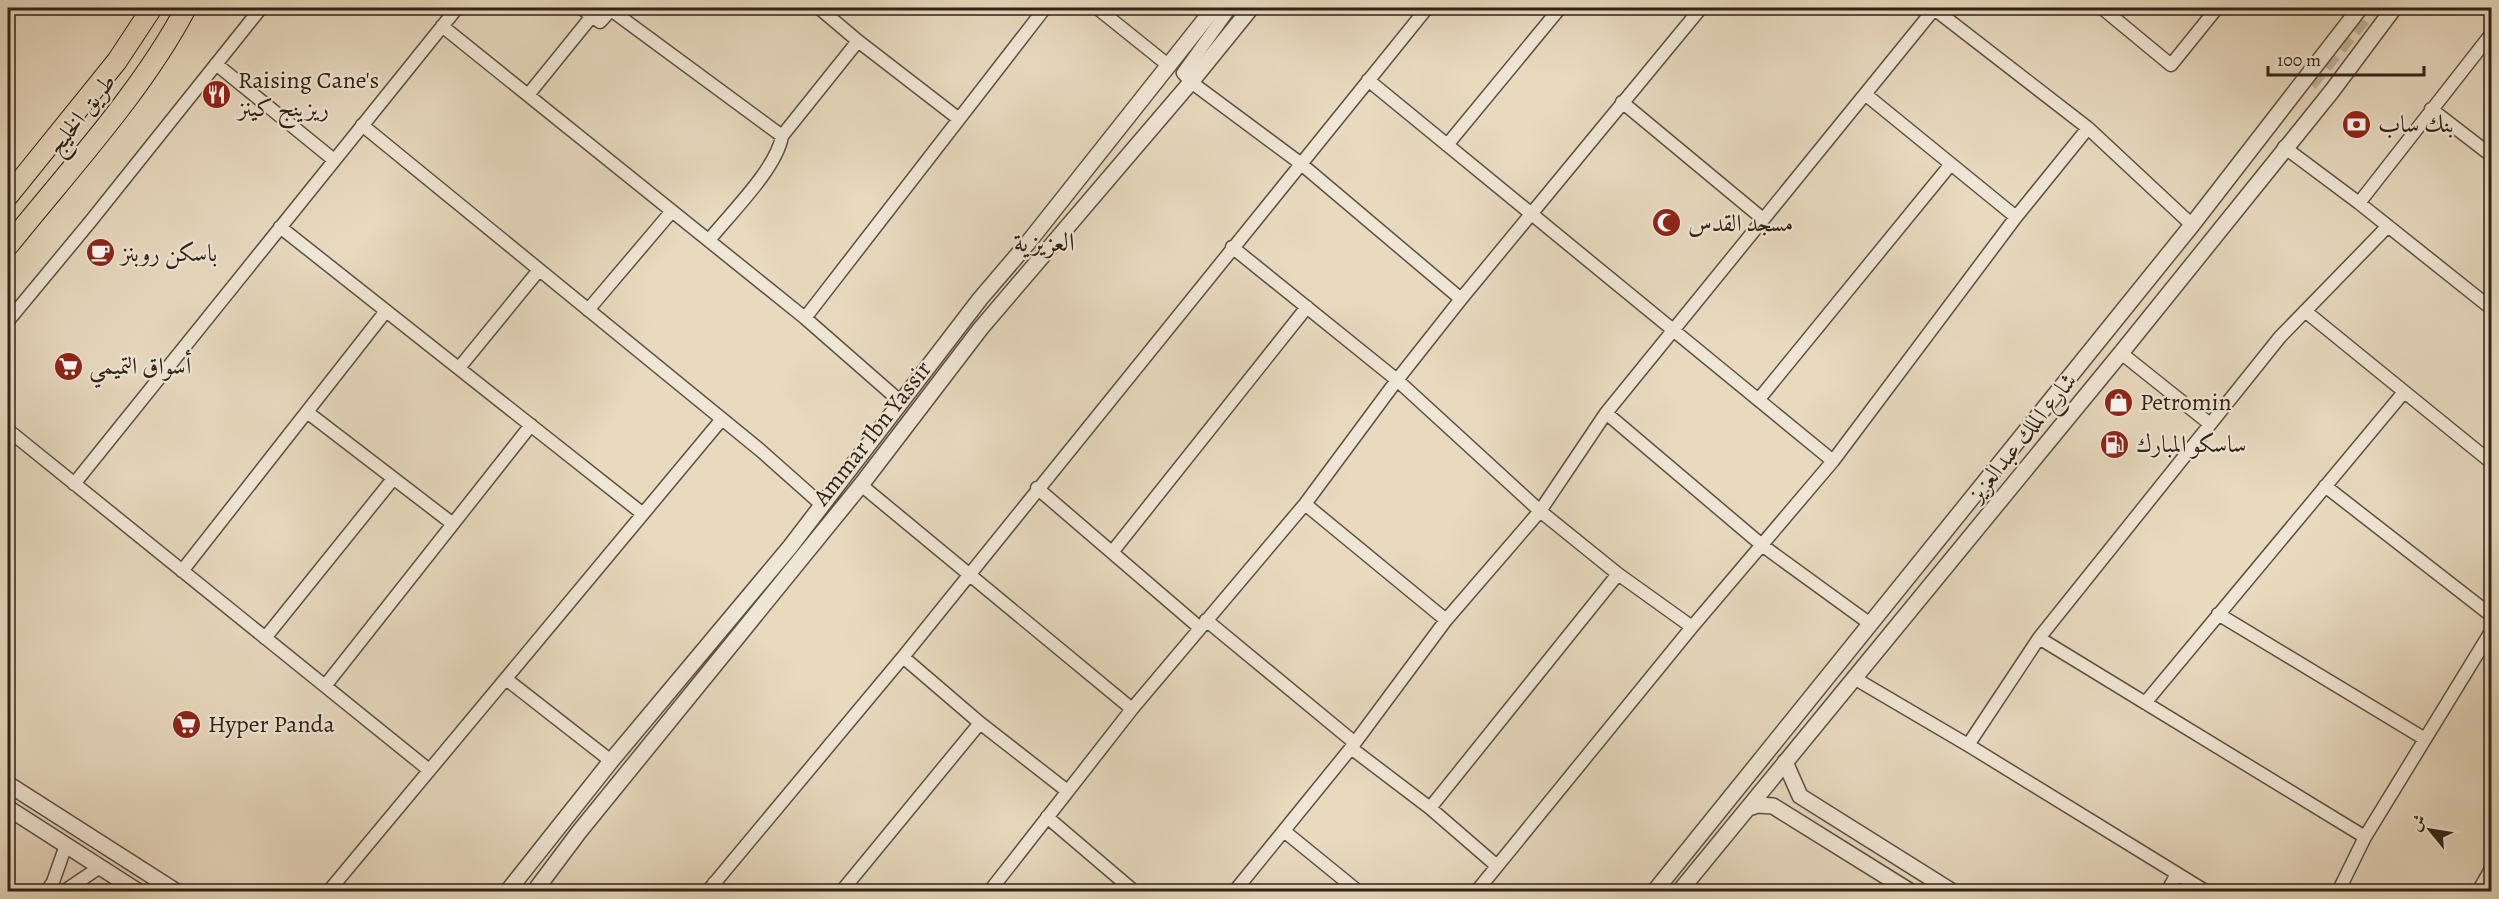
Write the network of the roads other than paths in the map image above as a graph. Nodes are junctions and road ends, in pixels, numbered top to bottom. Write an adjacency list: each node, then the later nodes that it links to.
1 (152, 8): 45 (main road, طريق الخليج)
2 (186, 8): 55 (main road, طريق الخليج)
3 (261, 8): 26 (street)
4 (457, 8): 23 (street)
5 (581, 8): 22 (street)
6 (819, 8): 25 (street)
7 (1045, 8): 35 (street)
8 (1097, 8): 27 (street)
9 (1214, 8): 27 (street, Ammar Ibn Yassir)
10 (1230, 8): 29 (street)
11 (1251, 8): 29 (street, Ammar Ibn Yassir)
12 (1427, 8): 28 (street)
13 (1560, 8): 39 (street)
14 (1701, 8): 33 (street)
15 (1934, 8): 31 (street); 37 (street)
16 (2102, 8): 17 (street)
17 (2217, 8)
18 (2360, 8): 51 (street, شارع الملك عبدالعزيز)
19 (2394, 8): 30 (street, شارع الملك عبدالعزيز)
20 (2404, 8): 30 (street)
21 (612, 9): 22 (street); 38 (street)
22 (592, 16): 32 (street)
23 (442, 26): 32 (street); 36 (street)
24 (2492, 33): 34 (street)
25 (858, 40): 35 (street); 38 (street)
26 (216, 64): 42 (street); 65 (street)
27 (1168, 65): 72 (street, Ammar Ibn Yassir)
28 (1368, 80): 39 (street); 43 (street)
29 (1191, 82): 43 (street); 83 (street, Ammar Ibn Yassir)
30 (2332, 91): 40 (street, شارع الملك عبدالعزيز)
31 (1865, 94): 44 (street); 50 (street)
32 (528, 95): 47 (street)
33 (1622, 102): 48 (street); 50 (street)
34 (2431, 109): 41 (street); 46 (street)
35 (959, 119): 64 (street)
36 (362, 125): 42 (street); 57 (street)
37 (2088, 128): 49 (street); 51 (street)
38 (782, 136): 54 (street)
39 (1447, 145): 48 (street)
40 (2284, 147): 46 (street); 67 (street, شارع الملك عبدالعزيز)
41 (2492, 156)
42 (334, 160): 53 (street)
43 (1300, 164): 56 (street); 58 (street)
44 (1951, 164): 49 (street); 71 (street)
45 (8, 195)
46 (2360, 203): 52 (street)
47 (672, 211): 54 (street); 61 (street)
48 (1531, 213): 58 (street); 66 (street)
49 (2016, 217): 79 (street)
50 (1763, 219): 66 (street)
51 (2192, 225): 99 (street, شارع الملك عبدالعزيز)
52 (2388, 226): 60 (street); 63 (street)
53 (280, 227): 62 (street); 82 (street)
54 (709, 240): 64 (street)
55 (8, 246)
56 (1232, 247): 59 (street); 85 (street)
57 (539, 270): 61 (street); 68 (street)
58 (1461, 299): 69 (street)
59 (1307, 307): 69 (street); 92 (street)
60 (2492, 309)
61 (588, 310): 75 (street)
62 (386, 311): 68 (street); 73 (street)
63 (2305, 311): 70 (street); 76 (street)
64 (805, 318): 72 (street)
65 (8, 321)
66 (1674, 329): 71 (street); 74 (street)
67 (2121, 353): 76 (street); 106 (street, شارع الملك عبدالعزيز)
68 (459, 368): 77 (street)
69 (1397, 380): 86 (street); 88 (street)
70 (2403, 392): 80 (street); 84 (street)
71 (1759, 399): 79 (street)
72 (901, 402): 87 (street, Ammar Ibn Yassir)
73 (306, 412): 81 (street); 93 (street)
74 (1606, 413): 88 (street); 91 (street)
75 (722, 419): 87 (street); 89 (street)
76 (2210, 424): 104 (street)
77 (531, 425): 89 (street); 90 (street)
78 (8, 430): 82 (street)
79 (1833, 461): 91 (street)
80 (2492, 463)
81 (393, 478): 90 (street); 103 (street)
82 (74, 484): 93 (street)
83 (861, 485): 95 (street); 140 (street, Ammar Ibn Yassir)
84 (2325, 486): 96 (street); 97 (street)
85 (1037, 488): 92 (street); 95 (street)
86 (1305, 504): 98 (street); 100 (street)
87 (822, 505): 115 (street, Ammar Ibn Yassir)
88 (1540, 511): 94 (street); 98 (street)
89 (643, 514): 107 (street)
90 (453, 524): 108 (street)
91 (1763, 546): 99 (street); 101 (street)
92 (1113, 551): 100 (street)
93 (182, 571): 103 (street)
94 (1618, 574): 101 (street); 122 (street)
95 (969, 576): 105 (street); 110 (street)
96 (2218, 614): 109 (street); 112 (street)
97 (2492, 616)
98 (1446, 620): 113 (street)
99 (1869, 623): 147 (street, شارع الملك عبدالعزيز)
100 (1203, 624): 110 (street); 113 (street)
101 (1692, 627): 129 (street)
102 (2492, 630): 112 (street)
103 (265, 638): 108 (street)
104 (2039, 638): 109 (street); 114 (street)
105 (903, 657): 111 (street); 133 (street)
106 (1854, 678): 114 (street); 116 (street, شارع الملك عبدالعزيز)
107 (506, 679): 115 (street); 117 (street)
108 (325, 686): 117 (street)
109 (2145, 703): 127 (street)
110 (1132, 709): 119 (street)
111 (980, 723): 119 (street); 141 (street)
112 (2425, 739): 127 (street)
113 (1353, 745): 122 (street); 126 (street)
114 (1968, 745): 132 (street)
115 (611, 761): 139 (street, Ammar Ibn Yassir)
116 (1785, 762): 120 (street); 123 (street, شارع الملك عبدالعزيز)
117 (429, 770): 138 (street)
118 (8, 784): 137 (street)
119 (1066, 790): 125 (street)
120 (1800, 796): 124 (street); 150 (street)
121 (8, 808): 128 (street)
122 (1430, 808): 129 (street)
123 (1749, 808): 124 (street); 148 (street, شارع الملك عبدالعزيز)
124 (1786, 815): 149 (street)
125 (1047, 817): 142 (street); 143 (street)
126 (1284, 831): 144 (street); 145 (street)
127 (2365, 837): 153 (street)
128 (66, 845): 130 (street); 134 (street)
129 (1497, 866): 146 (street)
130 (100, 867): 135 (street); 136 (street)
131 (2492, 867): 154 (street)
132 (2177, 874): 151 (street); 152 (street)
133 (714, 889)
134 (46, 891)
135 (63, 891)
136 (139, 891)
137 (177, 891)
138 (328, 891)
139 (507, 891)
140 (535, 891)
141 (842, 891)
142 (989, 891)
143 (1135, 891)
144 (1234, 891)
145 (1359, 891)
146 (1476, 891)
147 (1654, 891)
148 (1679, 891)
149 (1911, 891)
150 (1953, 891)
151 (2167, 891)
152 (2207, 891)
153 (2338, 891)
154 (2478, 891)

